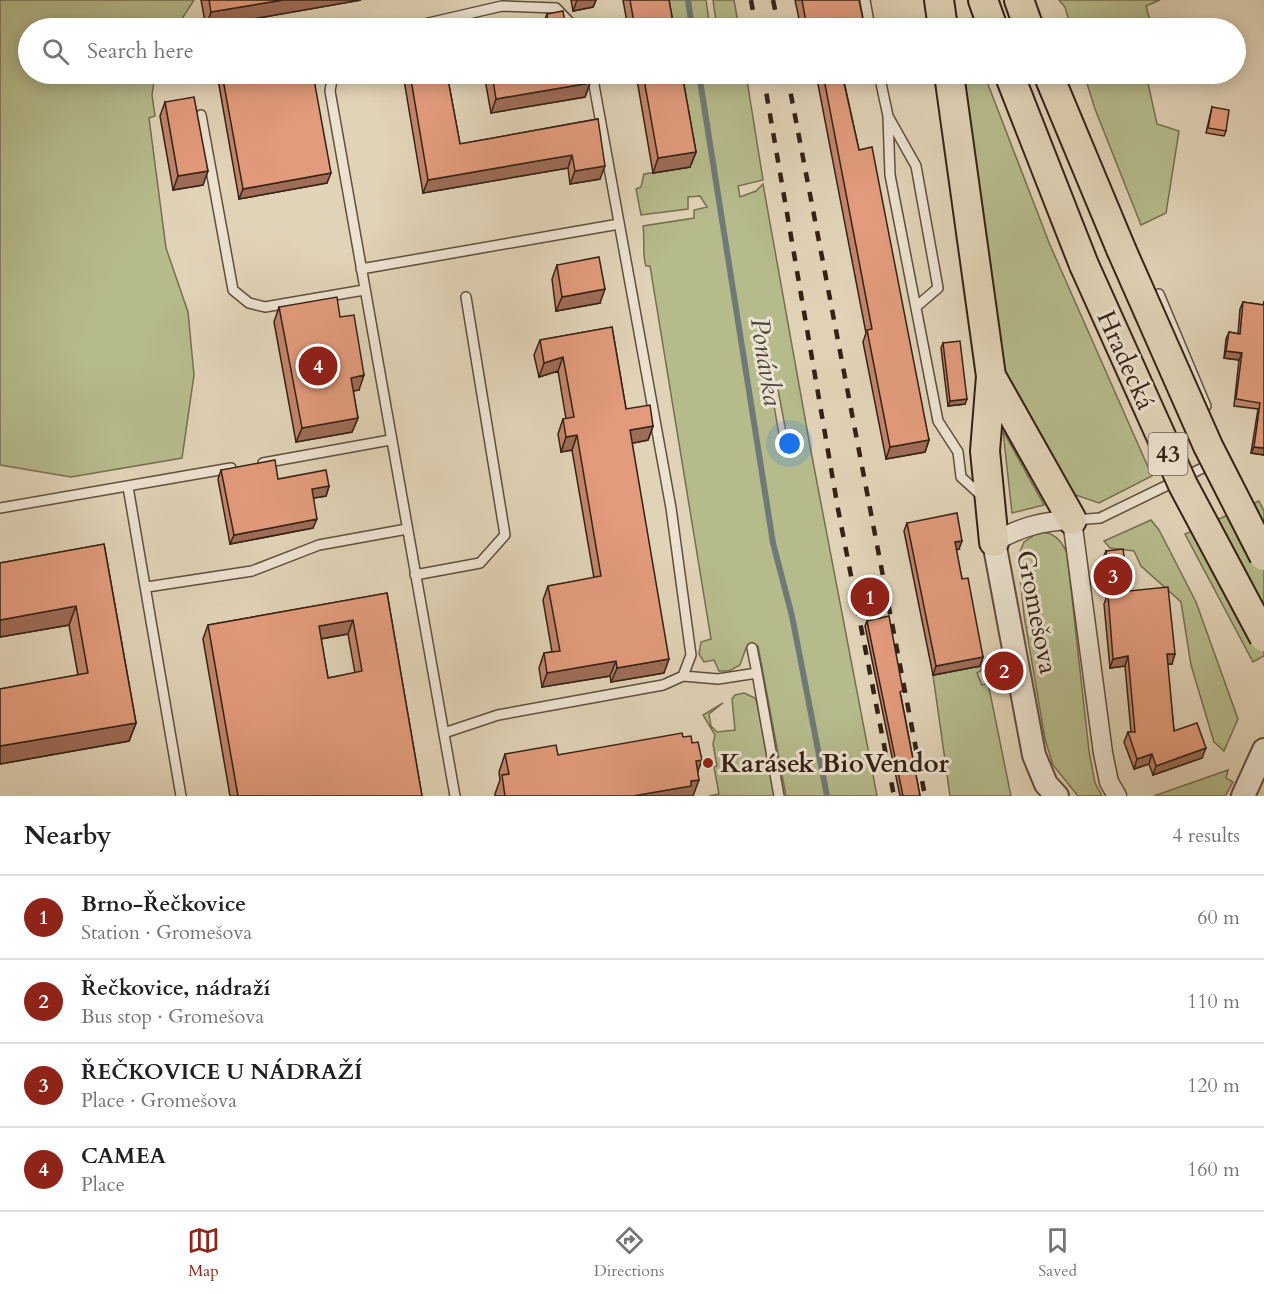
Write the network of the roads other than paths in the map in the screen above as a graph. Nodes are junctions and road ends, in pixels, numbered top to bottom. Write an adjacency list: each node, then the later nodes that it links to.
1 (865, 0): 7 (lane)
2 (939, 0): 8 (highway)
3 (983, 0): 9 (highway)
4 (1019, 0): 10 (highway)
5 (450, 18): 6 (lane)
6 (566, 18)
7 (868, 18)
8 (942, 18)
9 (989, 18)
10 (1025, 18)
11 (331, 84): 20 (lane)
12 (594, 84): 19 (lane)
13 (881, 84): 18 (lane)
14 (950, 84): 25 (highway)
15 (1013, 84): 40 (highway, Hradecká / 43, bridge)
16 (1052, 84): 37 (highway, Hradecká / 43, bridge)
17 (201, 115): 21 (lane)
18 (888, 116): 24 (lane); 24 (lane)
19 (619, 224): 20 (lane); 43 (lane)
20 (361, 269): 21 (lane)
21 (364, 290): 27 (lane)
22 (1159, 294): 26 (lane)
23 (466, 297): 38 (lane)
24 (917, 306): 32 (lane)
25 (991, 376): 32 (highway); 34 (highway)
26 (1209, 413)
27 (390, 440): 29 (lane); 35 (lane)
28 (1227, 457): 34 (lane)
29 (253, 464)
30 (242, 466): 31 (lane)
31 (128, 487): 33 (lane); 39 (lane)
32 (991, 504): 36 (highway)
33 (0, 508)
34 (1072, 520): 36 (street, Gromešova); 50 (street, Gromešova)
35 (406, 529): 38 (lane); 39 (lane)
36 (994, 542): 49 (street, Gromešova)
37 (1264, 556)
38 (415, 575): 44 (lane)
39 (147, 587): 46 (lane)
40 (1264, 637)
41 (752, 648): 42 (lane)
42 (757, 674): 43 (lane); 48 (lane)
43 (683, 676): 44 (lane)
44 (444, 733): 47 (lane)
45 (1264, 750): 51 (street)
46 (181, 796)
47 (455, 796)
48 (779, 796)
49 (1057, 796)
50 (1117, 796)
51 (1243, 796)

